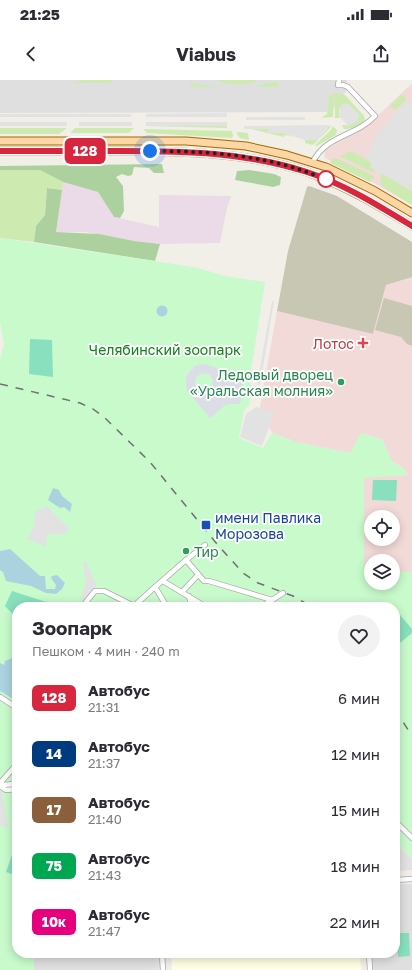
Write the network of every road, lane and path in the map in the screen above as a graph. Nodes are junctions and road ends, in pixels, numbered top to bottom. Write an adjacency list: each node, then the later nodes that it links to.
1 (338, 80): 4 (street)
2 (0, 141): 4 (main road)
3 (0, 151): 5 (main road)
4 (312, 163): 5 (main road); 6 (main road)
5 (308, 173): 7 (main road)
6 (412, 213)
7 (412, 226)
8 (205, 545): 9 (street)
9 (186, 560): 10 (street); 11 (street)
10 (198, 575): 13 (street); 16 (street)
11 (163, 581): 12 (street); 13 (street)
12 (155, 588): 19 (street); 20 (street)
13 (182, 592): 15 (street)
14 (284, 593): 16 (street)
15 (189, 596): 21 (street); 22 (street)
16 (272, 600): 23 (street)
17 (86, 602): 18 (street)
18 (126, 602)
19 (139, 602)
20 (164, 602)
21 (191, 602)
22 (198, 602)
23 (269, 602)
24 (0, 697): 25 (street)
25 (12, 705)
26 (12, 770): 28 (street)
27 (12, 784): 28 (street)
28 (0, 785): 29 (street)
29 (12, 789)
30 (400, 826): 31 (street)
31 (412, 838)
32 (412, 879): 33 (street)
33 (400, 880)
34 (162, 958): 36 (street)
35 (370, 958): 37 (street)
36 (163, 970)
37 (370, 970)

